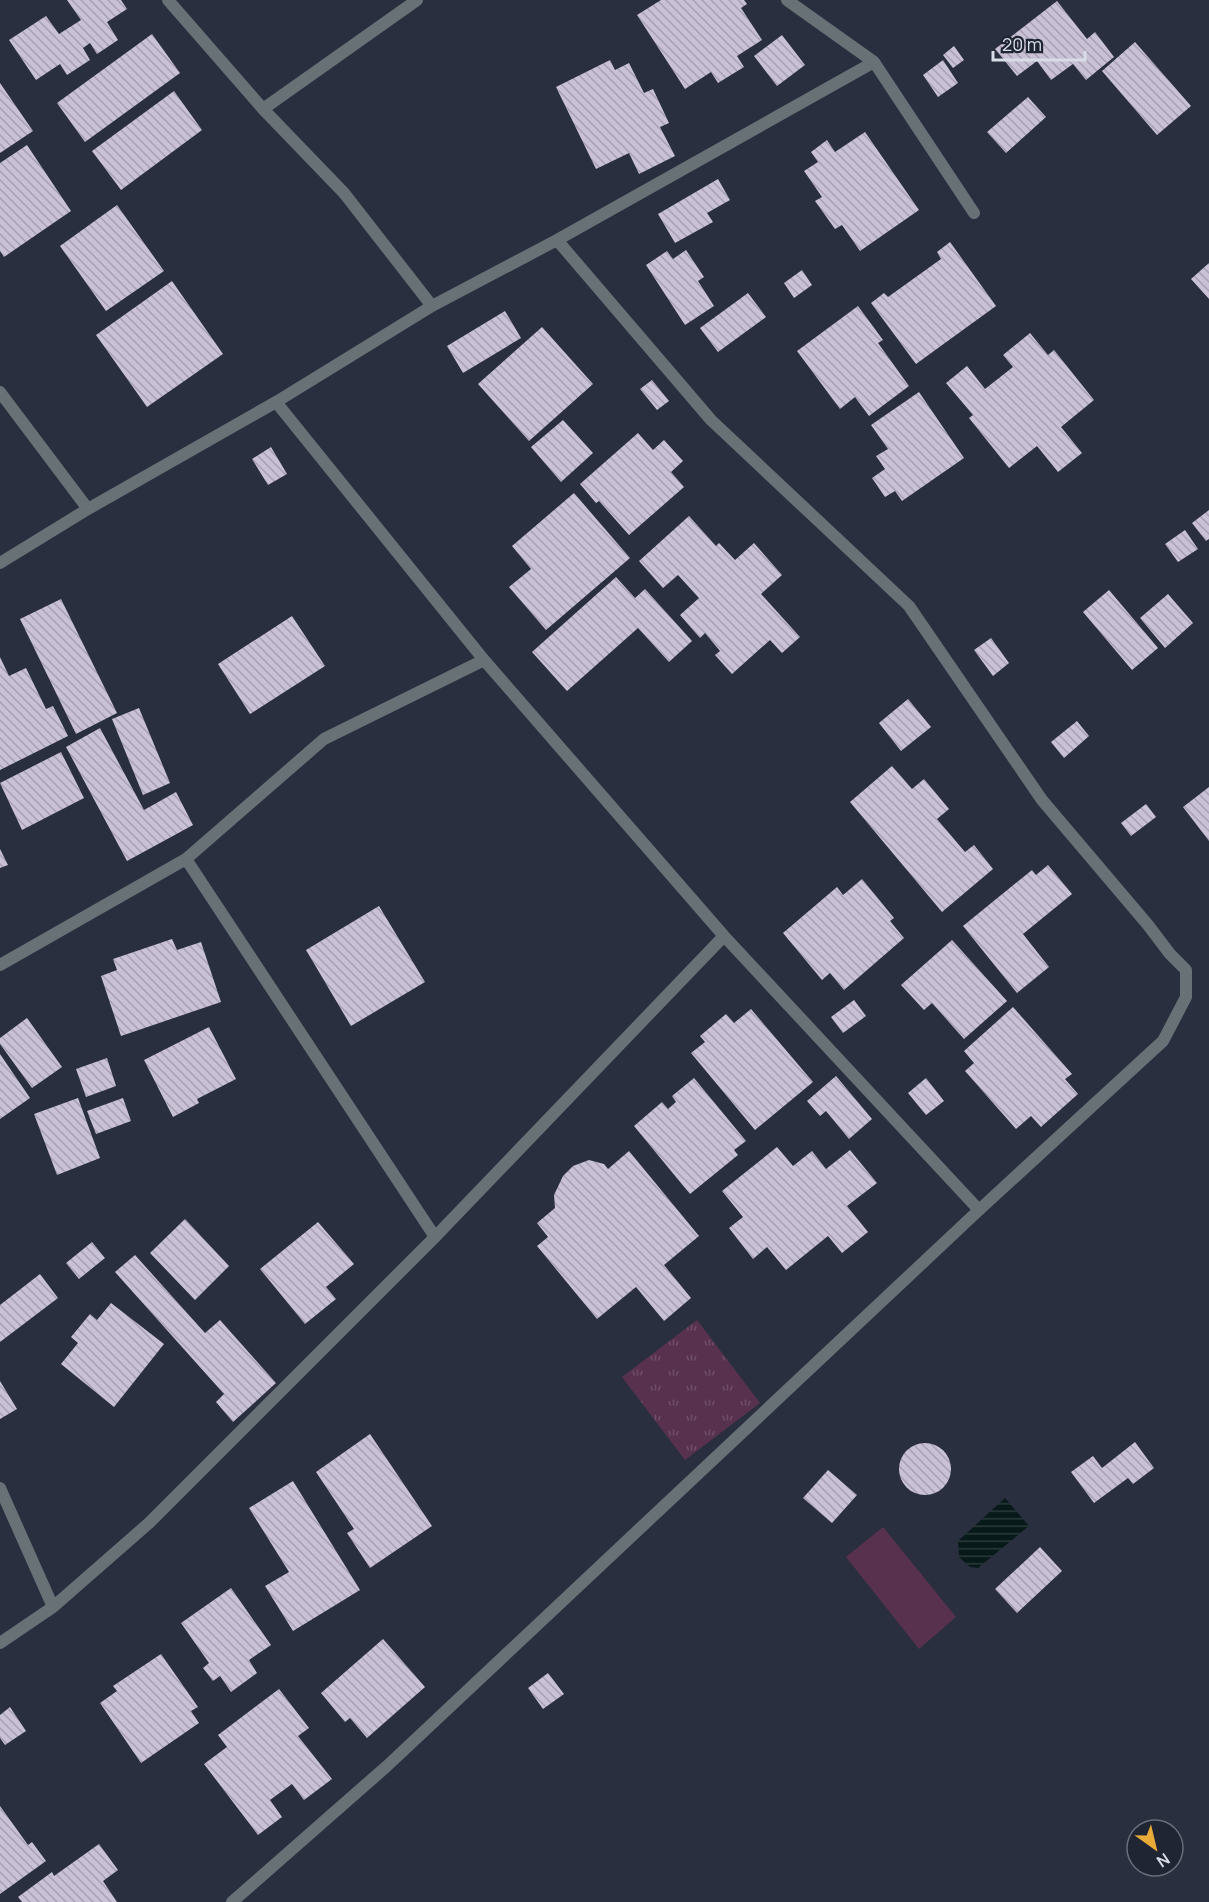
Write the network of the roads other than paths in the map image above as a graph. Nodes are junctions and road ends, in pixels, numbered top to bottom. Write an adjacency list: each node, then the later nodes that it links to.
1 (168, 0): 5 (street)
2 (417, 0): 5 (street)
3 (787, 0): 4 (street)
4 (874, 62): 6 (street); 7 (street)
5 (263, 109): 8 (street)
6 (975, 213)
7 (557, 240): 8 (street); 17 (street)
8 (432, 306): 10 (street)
9 (0, 392): 11 (street)
10 (276, 402): 11 (street); 13 (street)
11 (88, 509): 12 (street)
12 (0, 563)
13 (484, 660): 14 (street); 15 (street)
14 (186, 859): 16 (street); 18 (street)
15 (724, 936): 17 (street); 18 (street)
16 (0, 965)
17 (979, 1210): 22 (street)
18 (435, 1237): 20 (street)
19 (0, 1488): 20 (street)
20 (52, 1607): 21 (street)
21 (0, 1643)
22 (232, 1902)

